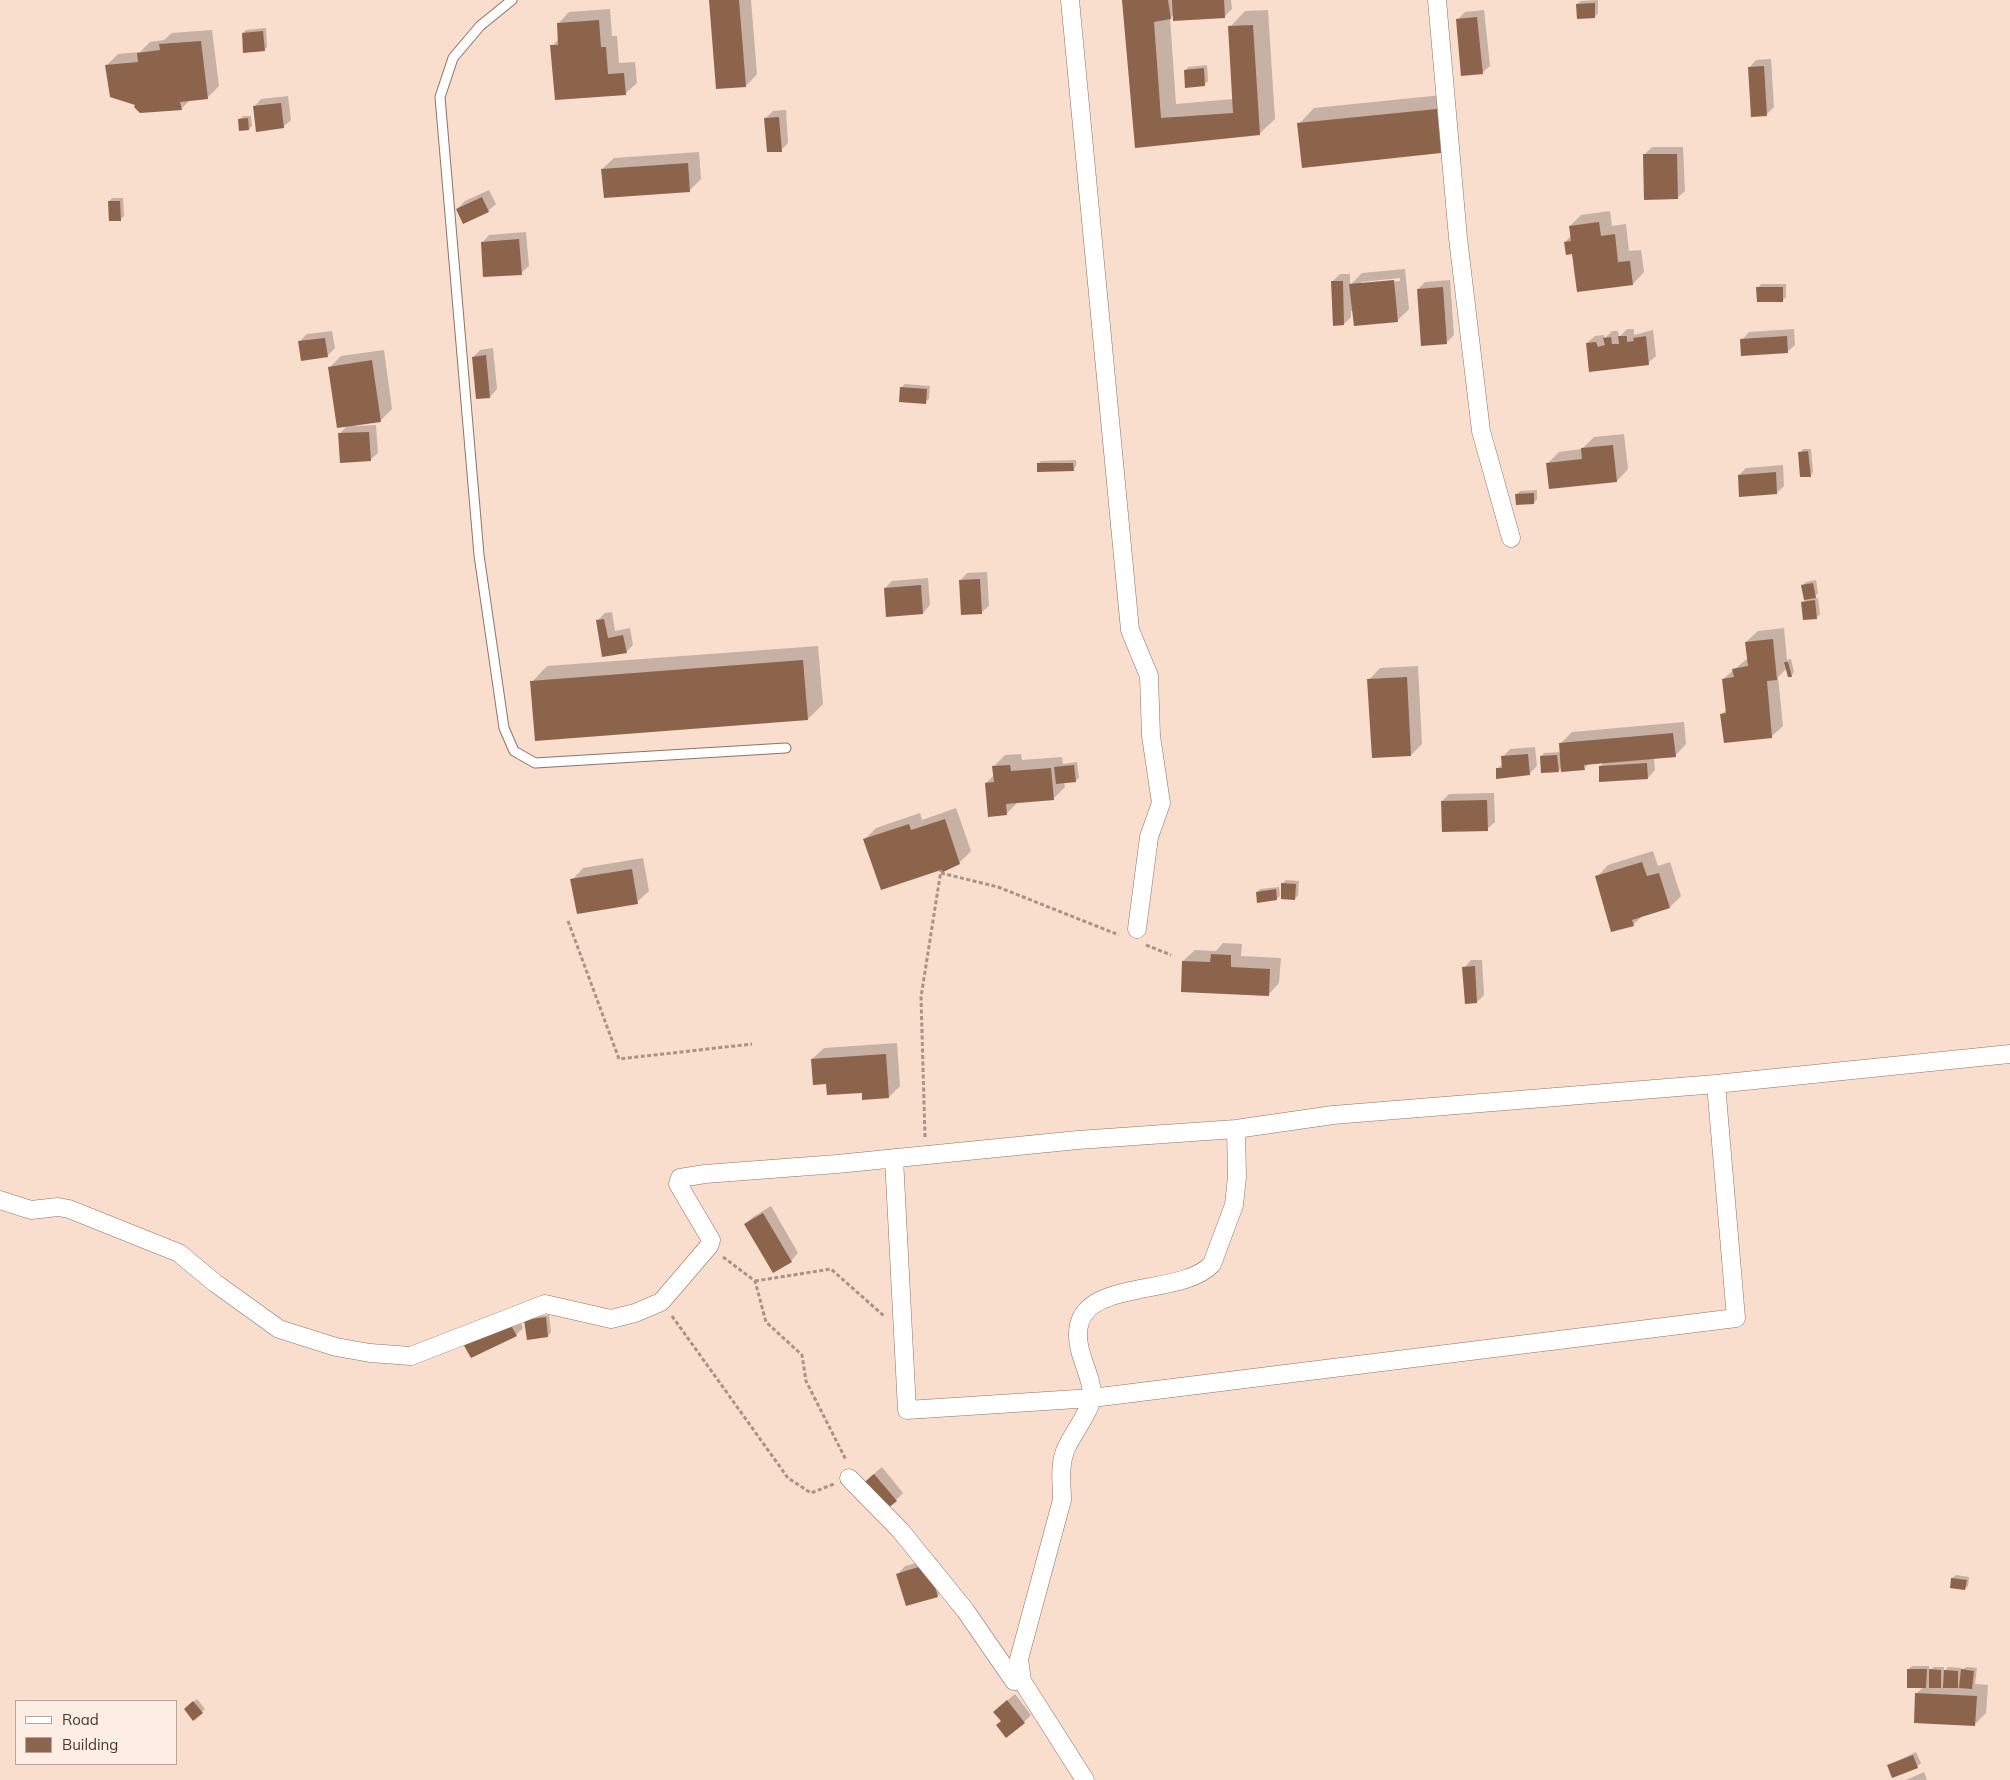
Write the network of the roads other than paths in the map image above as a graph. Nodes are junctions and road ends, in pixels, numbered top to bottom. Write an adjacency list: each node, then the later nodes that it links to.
1 (512, 0): 5 (lane)
2 (1070, 0): 6 (street)
3 (1437, 0): 4 (street)
4 (1511, 538)
5 (786, 748)
6 (1135, 937)
7 (2010, 1054): 8 (street)
8 (1716, 1084): 9 (street); 12 (street)
9 (1236, 1129): 10 (street); 12 (street)
10 (894, 1158): 11 (street); 12 (street)
11 (0, 1200)
12 (1092, 1398): 14 (street)
13 (849, 1478): 14 (street)
14 (1022, 1681): 15 (street)
15 (1085, 1780)

